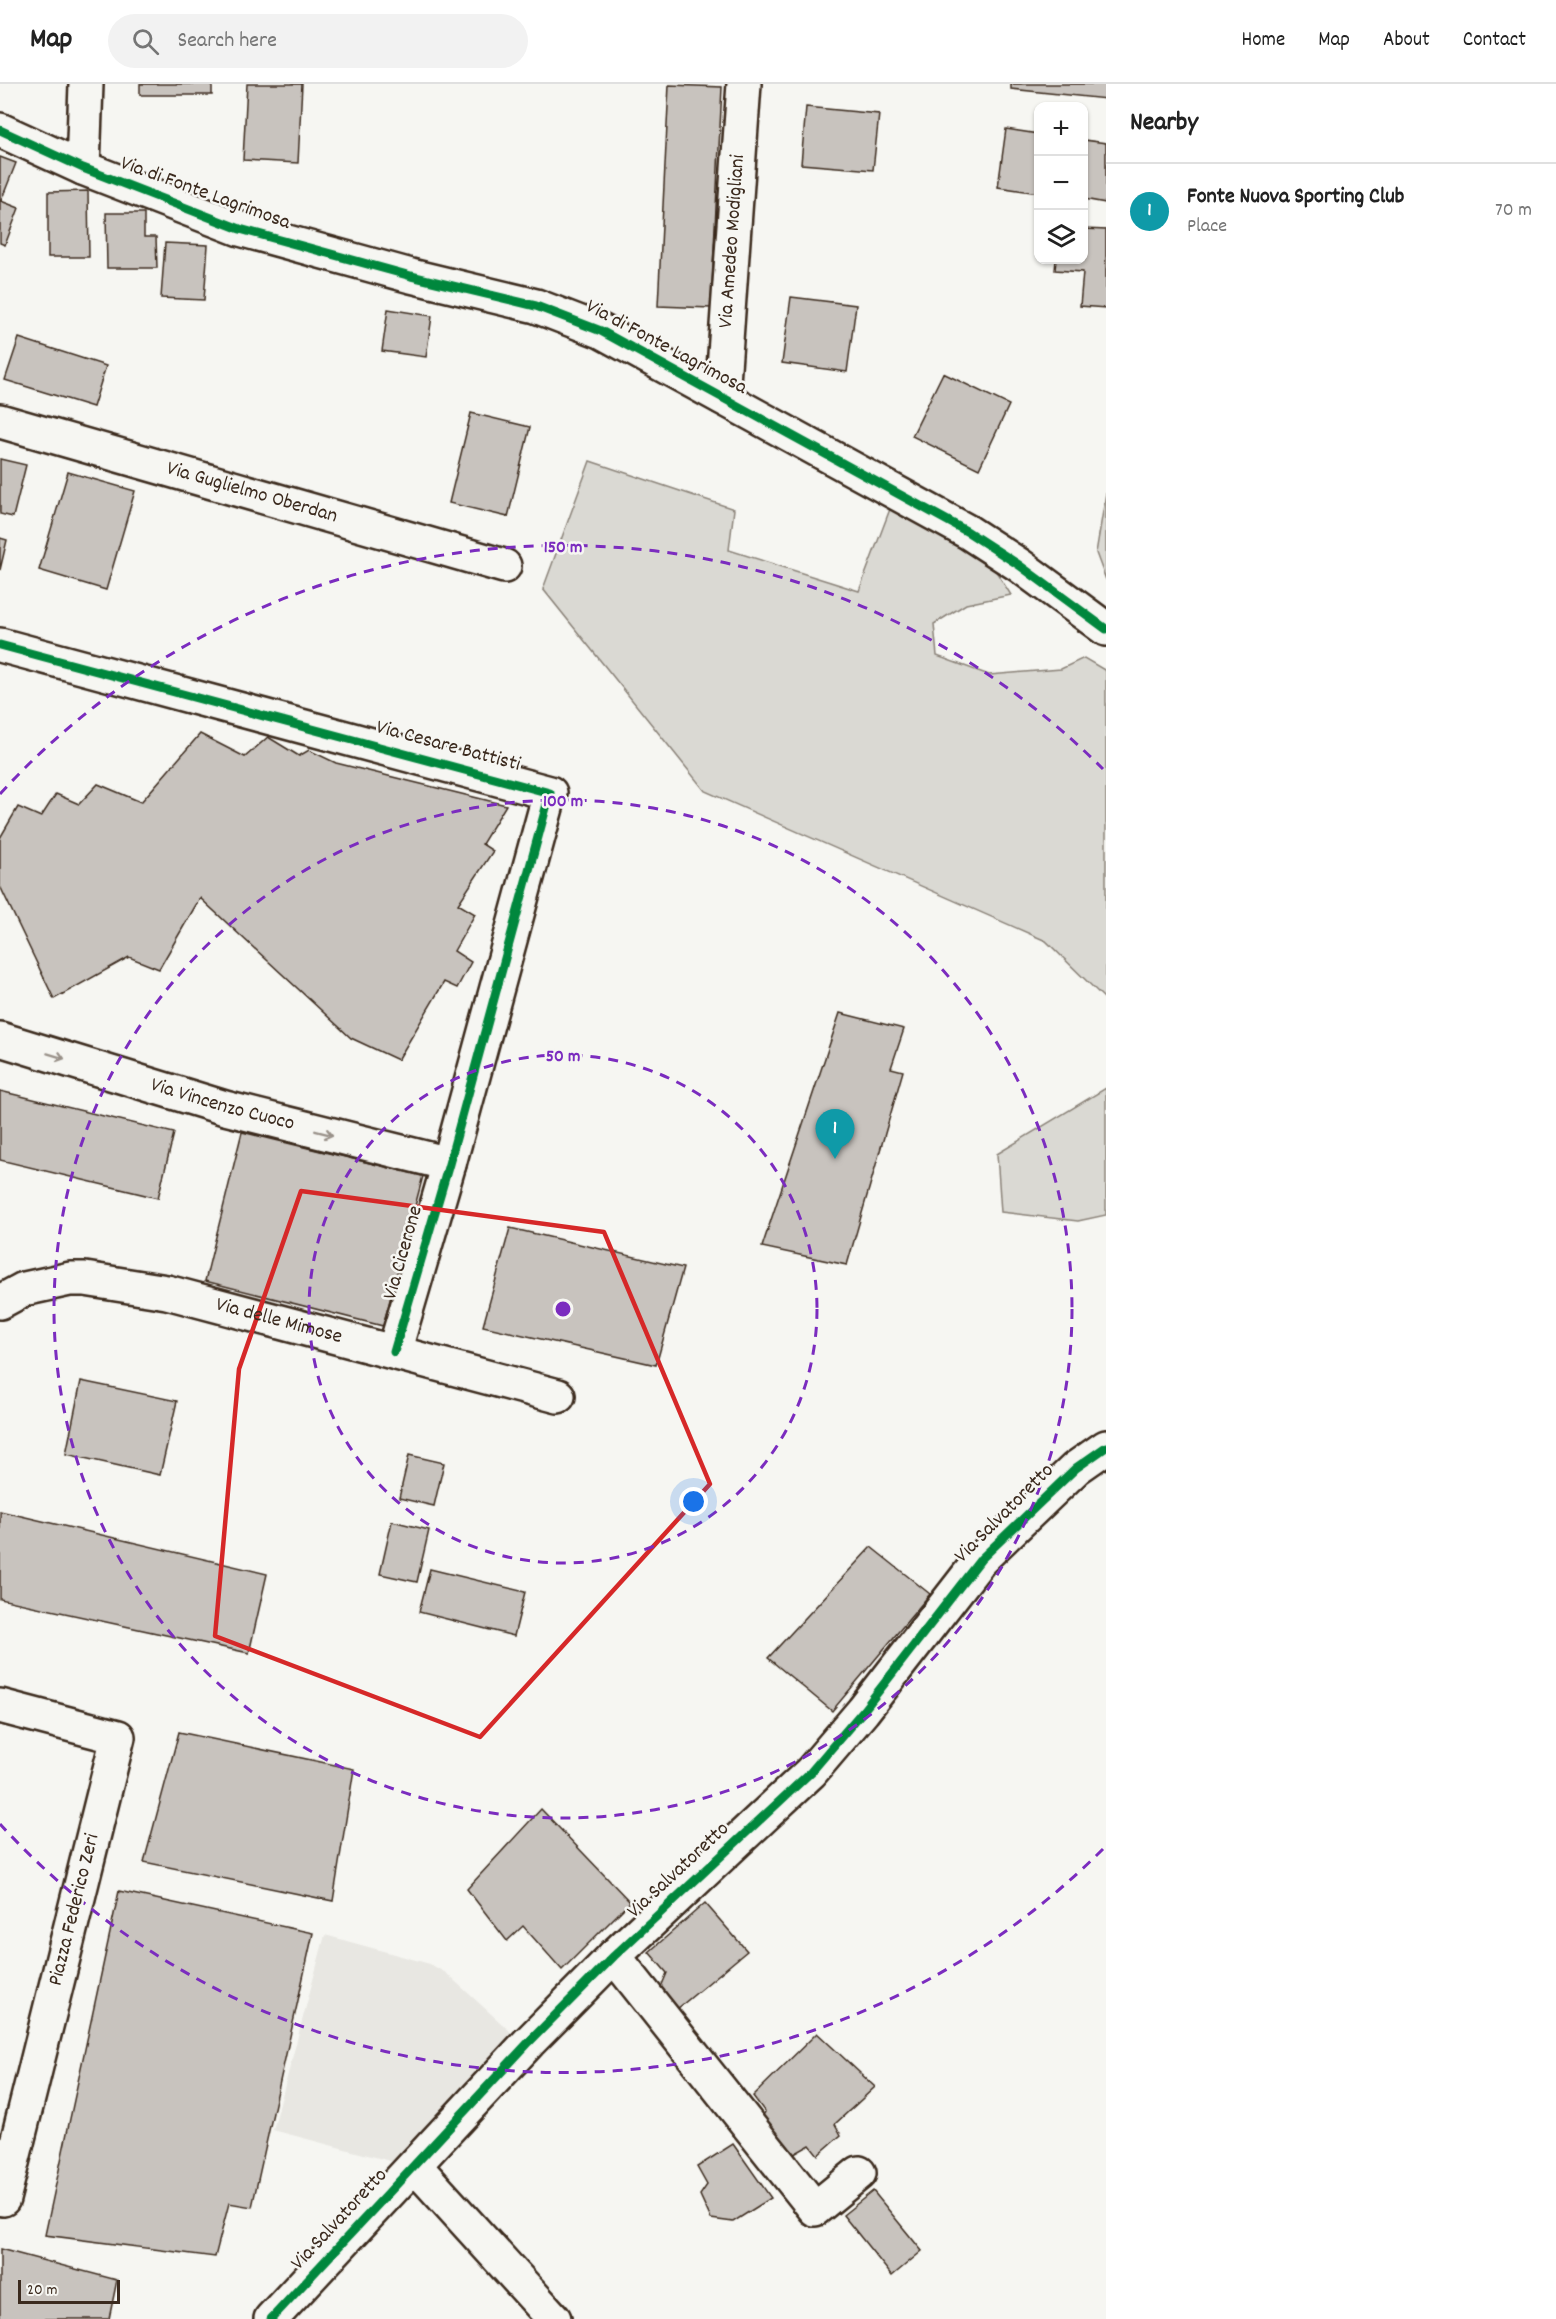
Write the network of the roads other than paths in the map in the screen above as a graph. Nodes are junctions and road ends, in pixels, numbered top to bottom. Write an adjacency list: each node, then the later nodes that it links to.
1 (86, 84): 4 (street)
2 (744, 84): 5 (street, Via Amedeo Modigliani)
3 (0, 130): 4 (street, Via di Fonte Lagrimosa)
4 (82, 168): 5 (street, Via di Fonte Lagrimosa)
5 (722, 397): 8 (street, Via di Fonte Lagrimosa)
6 (0, 421): 7 (street, Via Guglielmo Oberdan)
7 (504, 566)
8 (1106, 629)
9 (0, 645): 11 (street, Via Cesare Battisti)
10 (0, 1039): 11 (street, Via Vincenzo Cuoco, one-way to 11)
11 (449, 1164): 13 (street, Via Cicerone)
12 (0, 1302): 13 (street, Via delle Mimose)
13 (394, 1352): 14 (street, Via delle Mimose)
14 (558, 1396)
15 (1106, 1447): 17 (street, Via Salvatoretto)
16 (0, 1706): 20 (street, Piazza Federico Zeri)
17 (614, 1956): 18 (street, Via Salvatoretto); 19 (street)
18 (415, 2166): 21 (street, Via Salvatoretto); 22 (street)
19 (859, 2173)
20 (0, 2198)
21 (287, 2313)
22 (554, 2319)

